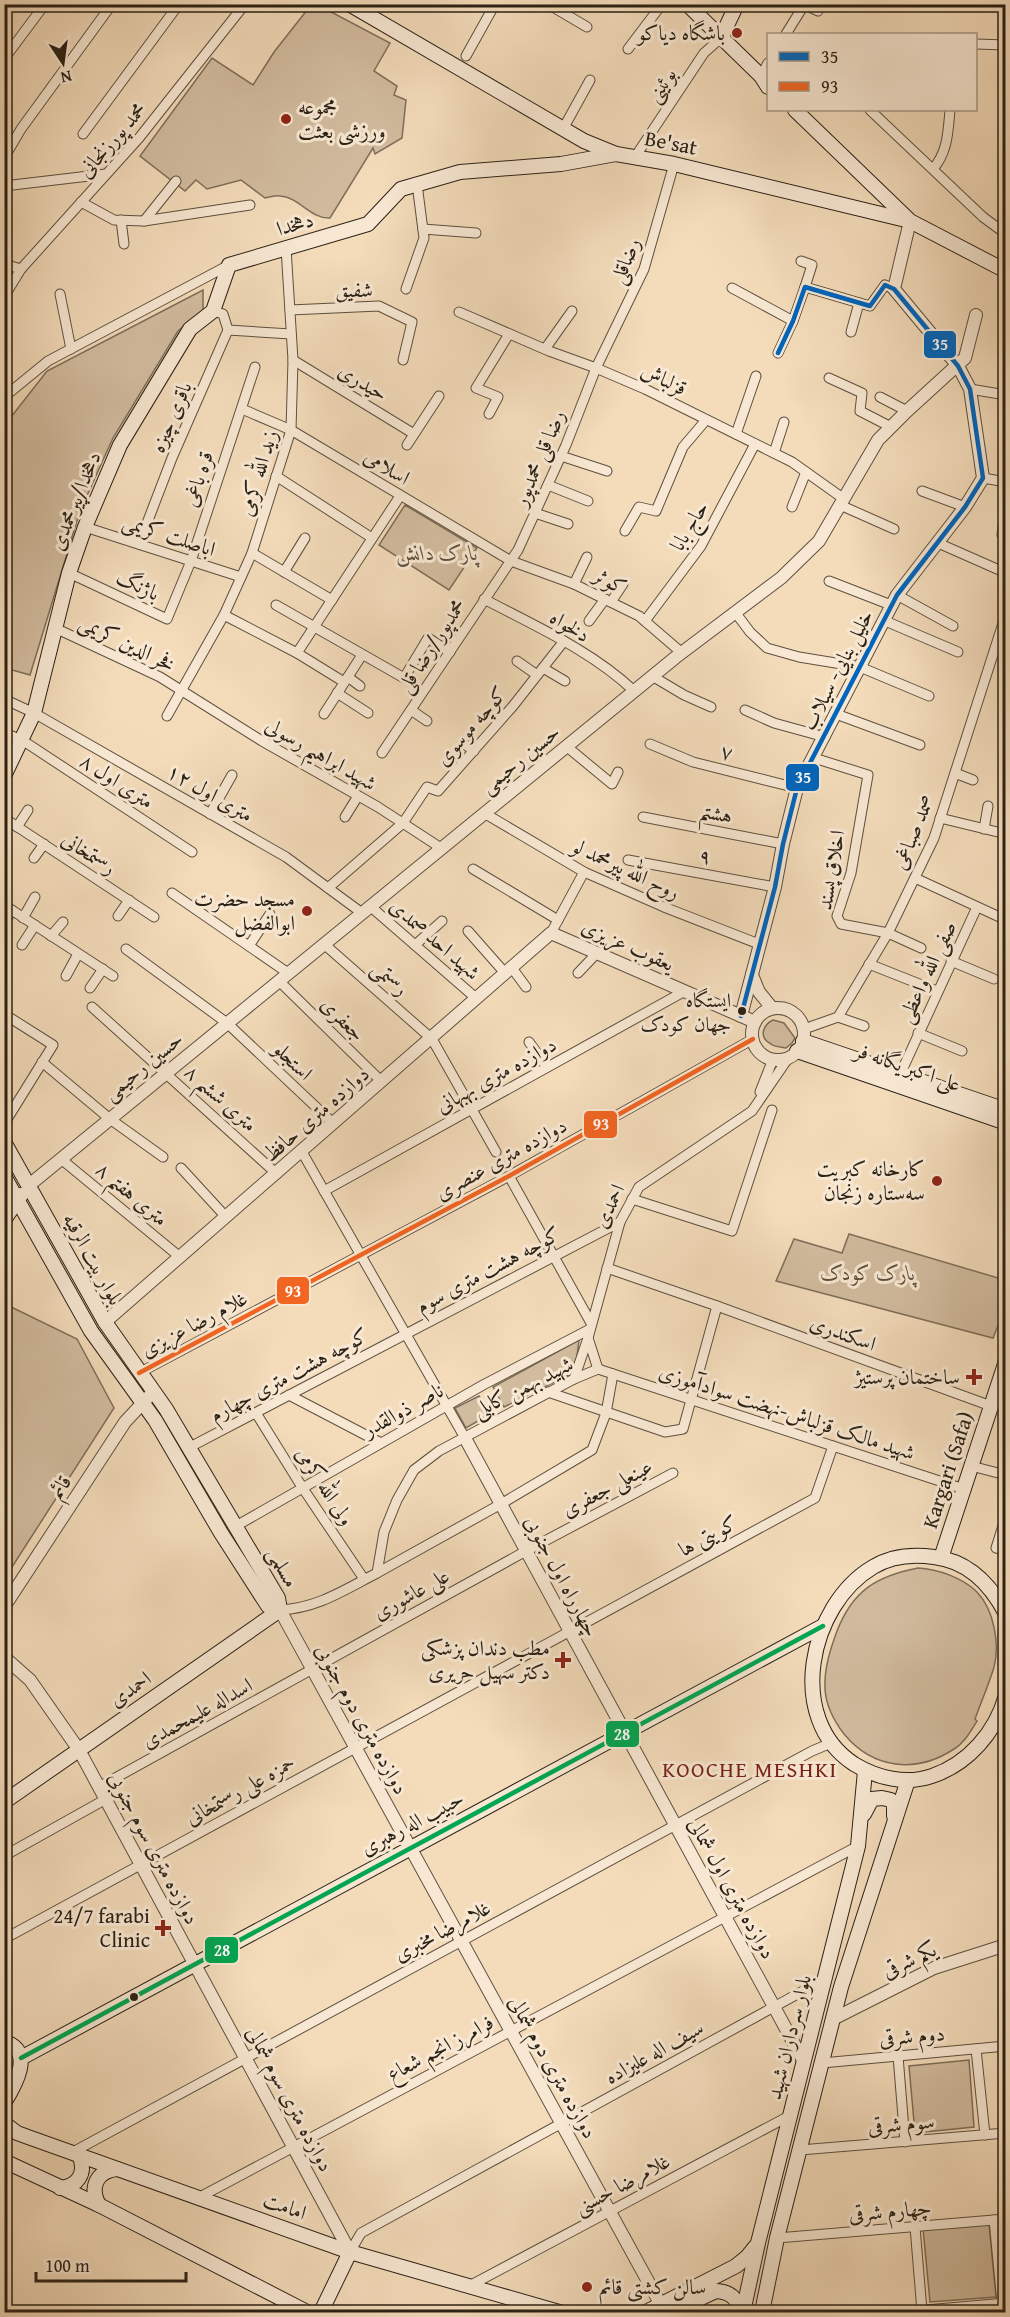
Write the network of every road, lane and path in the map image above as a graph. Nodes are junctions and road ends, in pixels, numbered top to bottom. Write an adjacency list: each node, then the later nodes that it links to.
1 (45, 4): 21 (street)
2 (112, 4): 31 (street)
3 (179, 4): 28 (street)
4 (245, 4): 34 (street, محمد پورزنجانی)
5 (350, 4): 27 (main road, Be'sat)
6 (495, 4): 20 (street)
7 (548, 4): 14 (street)
8 (662, 4): 19 (street)
9 (687, 4): 12 (main road)
10 (737, 4): 16 (main road)
11 (803, 5): 13 (street); 15 (street)
12 (701, 10): 16 (main road)
13 (818, 11)
14 (587, 27)
15 (787, 33)
16 (721, 38): 23 (main road); 30 (street, بوئینی)
17 (977, 44): 18 (street)
18 (1005, 45)
19 (628, 50)
20 (466, 56)
21 (4, 59)
22 (590, 80): 27 (street)
23 (765, 82)
24 (796, 111): 42 (main road)
25 (871, 111): 33 (street)
26 (950, 111): 33 (street)
27 (562, 129): 29 (main road, Be'sat)
28 (83, 134)
29 (616, 153): 30 (main road, Be'sat); 36 (main road, دهخدا)
30 (635, 157): 32 (main road, Be'sat)
31 (4, 158)
32 (674, 164): 42 (main road, Be'sat); 77 (street, رضاقلی)
33 (933, 169): 45 (street)
34 (106, 174): 37 (street); 38 (street, محمد پورزنجانی)
35 (176, 181): 41 (street)
36 (417, 184): 43 (street); 47 (main road, دهخدا)
37 (4, 186)
38 (81, 202): 40 (street); 51 (street, محمد پورزنجانی)
39 (250, 205): 41 (street)
40 (121, 220): 41 (street); 46 (street)
41 (144, 221)
42 (910, 221): 52 (main road, Be'sat); 56 (street)
43 (423, 229): 44 (street); 55 (street)
44 (476, 233)
45 (1005, 234)
46 (124, 244)
47 (286, 248): 50 (main road, دهخدا); 60 (street, زید الله کرمی)
48 (801, 261): 53 (street)
49 (4, 264): 51 (street)
50 (229, 265): 61 (main road); 70 (street, دهخدا)
51 (21, 269): 58 (street, محمد پورزنجانی)
52 (1005, 271)
53 (805, 287): 59 (street); 65 (street)
54 (732, 288): 65 (street)
55 (405, 289)
56 (894, 289): 59 (street); 75 (street)
57 (60, 294): 70 (street)
58 (4, 297)
59 (859, 303): 67 (street)
60 (290, 310): 68 (street, زید الله کرمی); 74 (street, شفیق)
61 (213, 311): 66 (street); 113 (main road, دهخدا/پیرمحمدی)
62 (572, 311): 71 (street)
63 (459, 312): 69 (street, قزلباش)
64 (976, 315): 75 (street, حسین رحیمی)
65 (793, 321): 72 (street)
66 (228, 330): 68 (street); 120 (street, باقری چیزه)
67 (851, 332)
68 (291, 334): 73 (street, زید الله کرمی)
69 (509, 334): 71 (street, قزلباش); 87 (street)
70 (71, 349): 83 (street, دهخدا)
71 (545, 349): 77 (street, قزلباش)
72 (778, 353)
73 (292, 360): 91 (street, زید الله کرمی); 92 (street, حیدری)
74 (403, 360)
75 (958, 366): 80 (street); 86 (street, حسین رحیمی)
76 (255, 368): 85 (street, قره باغی)
77 (596, 368): 88 (street, قزلباش); 97 (street, رضا قلی محمدپور)
78 (756, 376): 93 (street)
79 (829, 378): 90 (street)
80 (970, 389): 81 (street); 101 (street)
81 (1005, 395)
82 (439, 396): 92 (street)
83 (4, 397)
84 (880, 397): 86 (street)
85 (242, 409): 91 (street, اسلامی); 123 (street, قره باغی)
86 (907, 411): 90 (street, حسین رحیمی)
87 (489, 414)
88 (706, 420): 93 (street, قزلباش); 115 (street)
89 (784, 422): 96 (street)
90 (891, 427): 107 (street, حسین رحیمی)
91 (291, 430): 100 (street, زید الله کرمی); 105 (street, اسلامی)
92 (414, 434): 95 (street)
93 (736, 434): 94 (street, قزلباش)
94 (755, 444): 96 (street, قزلباش); 142 (street, حاج بابا)
95 (407, 445)
96 (774, 453): 99 (street, قزلباش)
97 (561, 456): 98 (street); 103 (street, رضا قلی محمدپور)
98 (606, 471)
99 (806, 472): 107 (street, قزلباش); 109 (street)
100 (276, 476): 118 (street); 121 (street, زید الله کرمی)
101 (983, 478): 102 (street); 110 (street, خلیل بنایی- سیلاب)
102 (1005, 482)
103 (548, 485): 106 (street); 111 (street, رضا قلی محمدپور)
104 (922, 491): 110 (street)
105 (400, 496): 118 (street); 124 (street, اسلامی)
106 (588, 501)
107 (842, 502): 114 (street, قزلباش); 137 (street, حسین رحیمی)
108 (1005, 505): 116 (street)
109 (792, 507)
110 (965, 507): 119 (street, خلیل بنایی- سیلاب)
111 (535, 513): 112 (street); 124 (street, رضا قلی محمدپور)
112 (568, 524)
113 (85, 527): 120 (street, اباصلت کریمی); 126 (main road, دهخدا/پیرمحمدی)
114 (894, 529)
115 (626, 531)
116 (1002, 535)
117 (305, 538): 125 (street)
118 (372, 538): 133 (street)
119 (938, 543): 127 (street); 135 (street, خلیل بنایی- سیلاب)
120 (140, 544): 123 (street, اباصلت کریمی)
121 (252, 553): 125 (street); 128 (street, زید الله کرمی)
122 (587, 557): 130 (street)
123 (191, 561): 126 (street, باژنگ); 128 (street, اباصلت کریمی)
124 (511, 561): 130 (street, کوثر); 132 (street, محمدپور/رضا قلی)
125 (284, 572): 133 (street)
126 (69, 573): 144 (main road, دهخدا/پیرمحمدی)
127 (1005, 573)
128 (241, 577): 139 (street, زید الله کرمی)
129 (829, 581): 135 (street)
130 (574, 584): 134 (street, کوثر)
131 (623, 584): 134 (street)
132 (484, 599): 146 (street, دلخواه); 147 (street, محمدپور/رضا قلی)
133 (332, 600): 145 (street)
134 (608, 600): 141 (street); 142 (street, کوثر)
135 (894, 600): 140 (street, خلیل بنایی- سیلاب); 143 (street)
136 (276, 605): 145 (street)
137 (735, 612): 150 (street, حسین رحیمی); 153 (street)
138 (1005, 614): 184 (street, صمد صباغی)
139 (224, 615): 149 (street); 159 (street, زید الله کرمی)
140 (884, 620): 148 (street); 153 (street, خلیل بنایی- سیلاب)
141 (589, 621)
142 (645, 621): 150 (street, کوثر)
143 (953, 626)
144 (55, 628): 159 (street, فخر الدین کریمی); 168 (main road, دهخدا/پیرمحمدی)
145 (314, 628): 149 (street); 151 (street)
146 (564, 641): 154 (street, کوچه موسوی); 160 (street, دلخواه)
147 (450, 652): 151 (street); 165 (street, محمدپور/رضا قلی)
148 (958, 652)
149 (297, 653): 156 (street)
150 (682, 653): 155 (street, حسین رحیمی)
151 (362, 655): 156 (street)
152 (516, 661): 154 (street)
153 (860, 667): 162 (street); 170 (street, خلیل بنایی- سیلاب)
154 (540, 671): 157 (street); 180 (street, کوچه موسوی)
155 (652, 676): 160 (street, حسین رحیمی); 164 (street)
156 (346, 680): 158 (street); 161 (street)
157 (565, 681)
158 (360, 686)
159 (182, 691): 171 (street, زید الله کرمی); 189 (street, شهید ابراهیم رسولی)
160 (634, 691): 179 (street, حسین رحیمی)
161 (337, 693): 167 (street); 169 (street)
162 (929, 696)
163 (4, 699): 168 (street, ۱۲ متری اول)
164 (711, 707)
165 (411, 710): 172 (street); 181 (street, محمدپور/رضا قلی)
166 (745, 710): 174 (street)
167 (368, 712)
168 (34, 713): 175 (main road, دهخدا/پیرمحمدی); 193 (street, ۱۲ متری اول)
169 (324, 714)
170 (836, 714): 174 (street, خلیل بنایی- سیلاب); 178 (street)
171 (167, 716)
172 (427, 721)
173 (4, 733): 175 (street, ۸ متری اول)
174 (825, 737): 182 (street, خلیل بنایی- سیلاب)
175 (22, 740): 185 (main road, دهخدا/پیرمحمدی); 205 (street, ۸ متری اول)
176 (463, 743): 180 (street)
177 (650, 744): 188 (street, ۷)
178 (920, 745)
179 (566, 746): 183 (street); 192 (street, حسین رحیمی)
180 (474, 751): 198 (street, کوچه موسوی)
181 (382, 753)
182 (814, 758): 188 (street, خلیل بنایی- سیلاب); 231 (street, اخلاق پسند)
183 (618, 772)
184 (955, 772): 187 (street); 197 (street, صمد صباغی)
185 (4, 776)
186 (232, 776): 193 (street)
187 (973, 780)
188 (797, 788): 203 (street, خلیل بنایی- سیلاب)
189 (358, 796): 194 (street); 198 (street, شهید ابراهیم رسولی)
190 (988, 806): 200 (street)
191 (28, 810): 199 (street)
192 (484, 813): 204 (street, حسین رحیمی); 209 (street, روح الله پیرمحمد لو)
193 (210, 814): 212 (street, ۱۲ متری اول)
194 (345, 817)
195 (643, 817): 203 (street, هشتم)
196 (4, 818): 199 (street, رستمخانی)
197 (940, 818): 200 (street); 210 (street, صمد صباغی)
198 (403, 823): 204 (street, شهید ابراهیم رسولی); 212 (street)
199 (17, 827): 202 (street, رستمخانی)
200 (984, 829): 201 (street)
201 (1005, 834)
202 (44, 844): 206 (street); 215 (street, رستمخانی)
203 (783, 844): 211 (street, خلیل بنایی- سیلاب)
204 (441, 848): 218 (street, حسین رحیمی)
205 (192, 852)
206 (34, 858)
207 (628, 860): 211 (street, ۹)
208 (473, 869): 223 (street)
209 (584, 872): 223 (street); 234 (street, روح الله پیرمحمد لو)
210 (915, 878): 216 (street); 231 (street, صمد صباغی)
211 (775, 887): 234 (street, خلیل بنایی- سیلاب)
212 (328, 888): 218 (street, ۱۲ متری اول)
213 (172, 893): 237 (street)
214 (35, 897): 222 (street)
215 (129, 900): 220 (street); 221 (street, رستمخانی)
216 (977, 907): 224 (street); 242 (street, صفی الله واعظی)
217 (8, 908): 222 (street); 227 (street)
218 (366, 909): 233 (street, حسین رحیمی); 236 (street, شهید احد صمدی)
219 (270, 914): 237 (street)
220 (118, 916)
221 (154, 917)
222 (23, 918): 228 (street)
223 (558, 920): 230 (street)
224 (1005, 920)
225 (442, 921): 236 (street)
226 (63, 922): 232 (street)
227 (4, 923)
228 (35, 925): 232 (street); 235 (street)
229 (468, 931): 245 (street)
230 (551, 933): 240 (street, یعقوب عزیزی); 245 (street, دوازده متری حافظ)
231 (888, 933): 238 (street); 243 (street, صمد صباغی)
232 (51, 936): 241 (street)
233 (324, 944): 250 (street, حسین رحیمی); 266 (street, رستمی)
234 (759, 944): 247 (street, خلیل بنایی- سیلاب)
235 (22, 945)
236 (415, 945): 256 (street, شهید احد صمدی)
237 (249, 946): 250 (street)
238 (921, 948)
239 (126, 949): 263 (street, استجلو)
240 (597, 953): 246 (street); 254 (street, یعقوب عزیزی)
241 (78, 954): 244 (street); 248 (street)
242 (951, 961): 251 (street); 255 (street, صفی الله واعظی)
243 (869, 964): 255 (street); 261 (street, صمد صباغی)
244 (103, 969): 249 (street); 253 (street)
245 (509, 971): 252 (street); 256 (street, دوازده متری حافظ)
246 (578, 973)
247 (752, 975): 258 (street); 260 (street, خلیل بنایی- سیلاب)
248 (66, 976)
249 (113, 976)
250 (284, 977): 263 (street, حسین رحیمی); 276 (street, جعفری)
251 (994, 979)
252 (526, 987)
253 (90, 988)
254 (685, 991): 260 (street, یعقوب عزیزی); 273 (street, دوازده متری بهبهانی)
255 (937, 991): 265 (street, صفی الله واعظی)
256 (477, 999): 266 (street, دوازده متری حافظ)
257 (92, 1007): 274 (street, ۸ متری ششم)
258 (772, 1008): 262 (street); 269 (street)
259 (4, 1014): 272 (street)
260 (741, 1016): 262 (street, یعقوب عزیزی)
261 (838, 1017): 264 (street); 269 (street)
262 (755, 1022): 267 (street)
263 (227, 1023): 274 (street, حسین رحیمی); 283 (street, استجلو)
264 (864, 1026)
265 (918, 1033): 270 (street); 275 (street, صفی الله واعظی)
266 (432, 1039): 276 (street, دوازده متری حافظ); 277 (street, رستمی)
267 (753, 1039): 271 (street); 293 (street, دوازده متری عنصری)
268 (529, 1042): 273 (street)
269 (798, 1045): 271 (street); 275 (main road, علی اکبر یگانه فر); 280 (street, احمدی)
270 (962, 1051)
271 (773, 1059): 280 (street)
272 (42, 1062): 281 (street); 282 (street)
273 (548, 1067): 277 (street, دوازده متری بهبهانی)
274 (166, 1072): 281 (street, حسین رحیمی); 291 (street, ۸ متری ششم)
275 (898, 1080): 279 (main road, علی اکبر یگانه فر); 284 (main road, علی اکبر یگانه فر)
276 (382, 1082): 283 (street, دوازده متری حافظ)
277 (471, 1109): 287 (street, رستمی); 295 (street, دوازده متری بهبهانی)
278 (772, 1110): 296 (street)
279 (1005, 1110)
280 (752, 1111): 296 (street, احمدی)
281 (110, 1119): 288 (street); 289 (street, حسین رحیمی)
282 (4, 1124)
283 (334, 1124): 286 (street, دوازده متری حافظ)
284 (1005, 1124)
285 (4, 1142): 294 (main road, بلوار بیت الرقیه)
286 (302, 1152): 291 (street, دوازده متری حافظ); 295 (street)
287 (496, 1152)
288 (163, 1157)
289 (61, 1159): 294 (street, حسین رحیمی); 303 (street, ۸ متری هفتم)
290 (181, 1168): 298 (street)
291 (277, 1174): 298 (street, دوازده متری حافظ)
292 (4, 1176): 297 (main road, بلوار بیت الرقیه)
293 (509, 1176): 301 (street, دوازده متری عنصری); 302 (street)
294 (28, 1186): 297 (main road); 306 (main road, بلوار بیت الرقیه)
295 (324, 1191): 301 (street)
296 (632, 1199): 300 (street, احمدی)
297 (18, 1201): 299 (main road); 318 (main road, بلوار بیت الرقیه)
298 (226, 1217): 303 (street, دوازده متری حافظ)
299 (4, 1220)
300 (620, 1222): 302 (street, کوچه هشت متری سوم); 304 (street, احمدی)
301 (361, 1255): 308 (street); 311 (street, غلام رضا عزیزی)
302 (554, 1256): 307 (street); 308 (street, کوچه هشت متری سوم)
303 (180, 1257): 306 (street, دوازده متری حافظ)
304 (607, 1268): 305 (street, اسکندری); 307 (street, احمدی)
305 (717, 1306): 317 (street); 320 (street, اسکندری)
306 (105, 1322): 311 (main road, بلوار بیت الرقیه)
307 (590, 1330): 310 (street); 313 (street, احمدی); 319 (street, ناصر ذوالقدر)
308 (406, 1334): 316 (street, کوچه هشت متری چهارم); 319 (street)
309 (1005, 1366): 320 (main road, Kargari (Safa))
310 (598, 1369): 312 (street, شهید مالک قزلباش-نهضت سوادآموزی); 313 (street, شهید بهمن کابلی)
311 (139, 1374): 314 (main road, بلوار بیت الرقیه)
312 (613, 1374): 317 (street, شهید مالک قزلباش-نهضت سوادآموزی); 322 (street)
313 (574, 1379): 315 (street, شهید بهمن کابلی)
314 (153, 1392): 318 (street, قائم); 326 (main road, مسلمی)
315 (548, 1392): 322 (street); 323 (street, شهید بهمن کابلی)
316 (288, 1395): 321 (street, کوچه هشت متری چهارم); 324 (street)
317 (691, 1399): 322 (street); 325 (street, شهید مالک قزلباش-نهضت سوادآموزی)
318 (143, 1404): 340 (street, قائم); 341 (main road, مسلمی)
319 (446, 1406): 323 (street); 324 (street, ناصر ذوالقدر)
320 (991, 1406): 327 (main road, Kargari (Safa))
321 (256, 1413): 326 (street, کوچه هشت متری چهارم); 330 (street, ولی الله کرمی)
322 (606, 1413): 332 (street)
323 (465, 1438): 332 (street, چهارراه اول جنوبی); 338 (street, شهید بهمن کابلی)
324 (381, 1443): 330 (street, ناصر ذوالقدر)
325 (833, 1446): 331 (street, شهید مالک قزلباش-نهضت سوادآموزی); 344 (street, کویتی ها)
326 (190, 1447): 334 (main road, مسلمی)
327 (971, 1466): 329 (street); 331 (main road, Kargari (Safa))
328 (673, 1473): 335 (street, عینعلی جعفری)
329 (1005, 1475)
330 (303, 1487): 334 (street, ناصر ذوالقدر); 339 (street, ولی الله کرمی)
331 (964, 1489): 337 (main road, Kargari (Safa))
332 (501, 1504): 335 (street, چهارراه اول جنوبی); 338 (street)
333 (1005, 1516): 336 (street)
334 (236, 1526): 341 (main road, مسلمی)
335 (526, 1551): 344 (street, چهارراه اول جنوبی); 346 (street, علی عاشوری)
336 (1005, 1551)
337 (941, 1558): 342 (main road); 343 (main road)
338 (377, 1573): 339 (street)
339 (364, 1579): 341 (street)
340 (4, 1607)
341 (280, 1610): 346 (street, دوازده متری دوم جنوبی); 353 (main road, احمدی)
342 (1005, 1614)
343 (823, 1626): 350 (main road, حبیب اله رهبری); 351 (main road)
344 (570, 1631): 350 (street, چهارراه اول جنوبی); 352 (street, کویتی ها)
345 (4, 1657): 353 (street, دوازده متری سوم جنوبی)
346 (313, 1669): 352 (street, دوازده متری دوم جنوبی); 356 (street, اسداله علیمحمدی)
347 (1005, 1695): 349 (main road)
348 (1005, 1723): 349 (main road)
349 (989, 1731): 355 (main road)
350 (625, 1732): 361 (street, دوازده متری اول شمالی); 363 (main road, حبیب اله رهبری)
351 (831, 1743): 354 (main road); 361 (street, غلامرضا مخبری)
352 (356, 1748): 363 (street, دوازده متری دوم جنوبی); 365 (street, حمزه علی رستمخانی)
353 (79, 1750): 356 (street, دوازده متری سوم جنوبی); 358 (main road, احمدی)
354 (865, 1770): 355 (main road); 359 (main road, بلوار سرداران شهید)
355 (908, 1780): 360 (main road, بلوار سرداران شهید)
356 (99, 1788): 357 (street, دوازده متری سوم جنوبی)
357 (106, 1799): 364 (street); 365 (street, دوازده متری سوم جنوبی)
358 (4, 1802)
359 (861, 1818): 360 (main road); 362 (main road, بلوار سرداران شهید)
360 (894, 1824): 373 (main road, بلوار سرداران شهید)
361 (675, 1825): 366 (street, دوازده متری اول شمالی); 368 (street, غلامرضا مخبری)
362 (858, 1846): 366 (street, فرامرز انجم شعاع); 371 (main road, بلوار سرداران شهید)
363 (411, 1848): 368 (street, دوازده متری دوم شمالی); 370 (main road, حبیب اله رهبری)
364 (4, 1856)
365 (141, 1864): 367 (street, حمزه علی رستمخانی); 370 (street, دوازده متری سوم جنوبی)
366 (725, 1917): 372 (street, دوازده متری اول شمالی); 374 (street, فرامرز انجم شعاع)
367 (4, 1939)
368 (462, 1941): 374 (street, دوازده متری دوم شمالی); 380 (street, غلامرضا مخبری)
369 (1005, 1945): 373 (street, یکم شرقی)
370 (195, 1964): 379 (main road, حبیب اله رهبری); 380 (street, دوازده متری سوم شمالی)
371 (825, 1980): 372 (street, سیف اله علیزاده); 381 (main road, بلوار سرداران شهید)
372 (774, 2007): 381 (street, دوازده متری اول شمالی); 386 (street, سیف اله علیزاده)
373 (833, 2019): 382 (main road, بلوار سرداران شهید)
374 (511, 2031): 386 (street, دوازده متری دوم شمالی); 390 (street, فرامرز انجم شعاع)
375 (6, 2040): 379 (main road)
376 (1005, 2046): 377 (street, دوم شرقی)
377 (976, 2049): 378 (street, دوم شرقی); 388 (street)
378 (898, 2056): 382 (street, دوم شرقی); 389 (street)
379 (21, 2058): 383 (main road)
380 (246, 2058): 390 (street, دوازده متری سوم شمالی); 392 (street, غلامرضا مخبری)
381 (804, 2062): 384 (main road, بلوار سرداران شهید)
382 (822, 2063): 391 (main road, بلوار سرداران شهید)
383 (4, 2103)
384 (791, 2115): 398 (street, غلامرضا حسنی); 403 (main road, بلوار سرداران شهید)
385 (4, 2122): 392 (main road, امامت)
386 (561, 2123): 398 (street, دوازده متری دوم شمالی); 404 (street, سیف اله علیزاده)
387 (1005, 2133): 388 (street, سوم شرقی)
388 (985, 2135): 389 (street, سوم شرقی)
389 (905, 2142): 391 (street, سوم شرقی)
390 (293, 2146): 396 (street, فرامرز انجم شعاع); 404 (street, دوازده متری سوم شمالی)
391 (800, 2150): 402 (main road, بلوار سرداران شهید)
392 (75, 2155): 394 (main road, امامت); 395 (main road)
393 (4, 2162): 395 (main road)
394 (117, 2169): 396 (main road, امامت); 397 (main road)
395 (60, 2188): 397 (main road)
396 (198, 2198): 404 (main road, امامت)
397 (99, 2205): 410 (main road)
398 (610, 2211): 405 (street, غلامرضا حسنی); 407 (street, دوازده متری دوم شمالی)
399 (1005, 2219): 400 (street, چهارم شرقی)
400 (994, 2220): 401 (street, چهارم شرقی); 406 (street)
401 (915, 2227): 402 (street, چهارم شرقی); 409 (street)
402 (777, 2238): 415 (main road, بلوار سرداران شهید)
403 (758, 2243): 407 (main road); 414 (main road, بلوار سرداران شهید)
404 (350, 2252): 405 (main road, امامت); 411 (main road)
405 (471, 2285): 412 (main road, امامت)
406 (1004, 2303): 408 (street)
407 (666, 2310): 413 (main road); 414 (main road)
408 (963, 2310): 409 (street)
409 (922, 2311): 416 (street)
410 (307, 2313)
411 (321, 2313)
412 (559, 2313)
413 (646, 2313)
414 (741, 2313)
415 (762, 2313)
416 (903, 2313)

